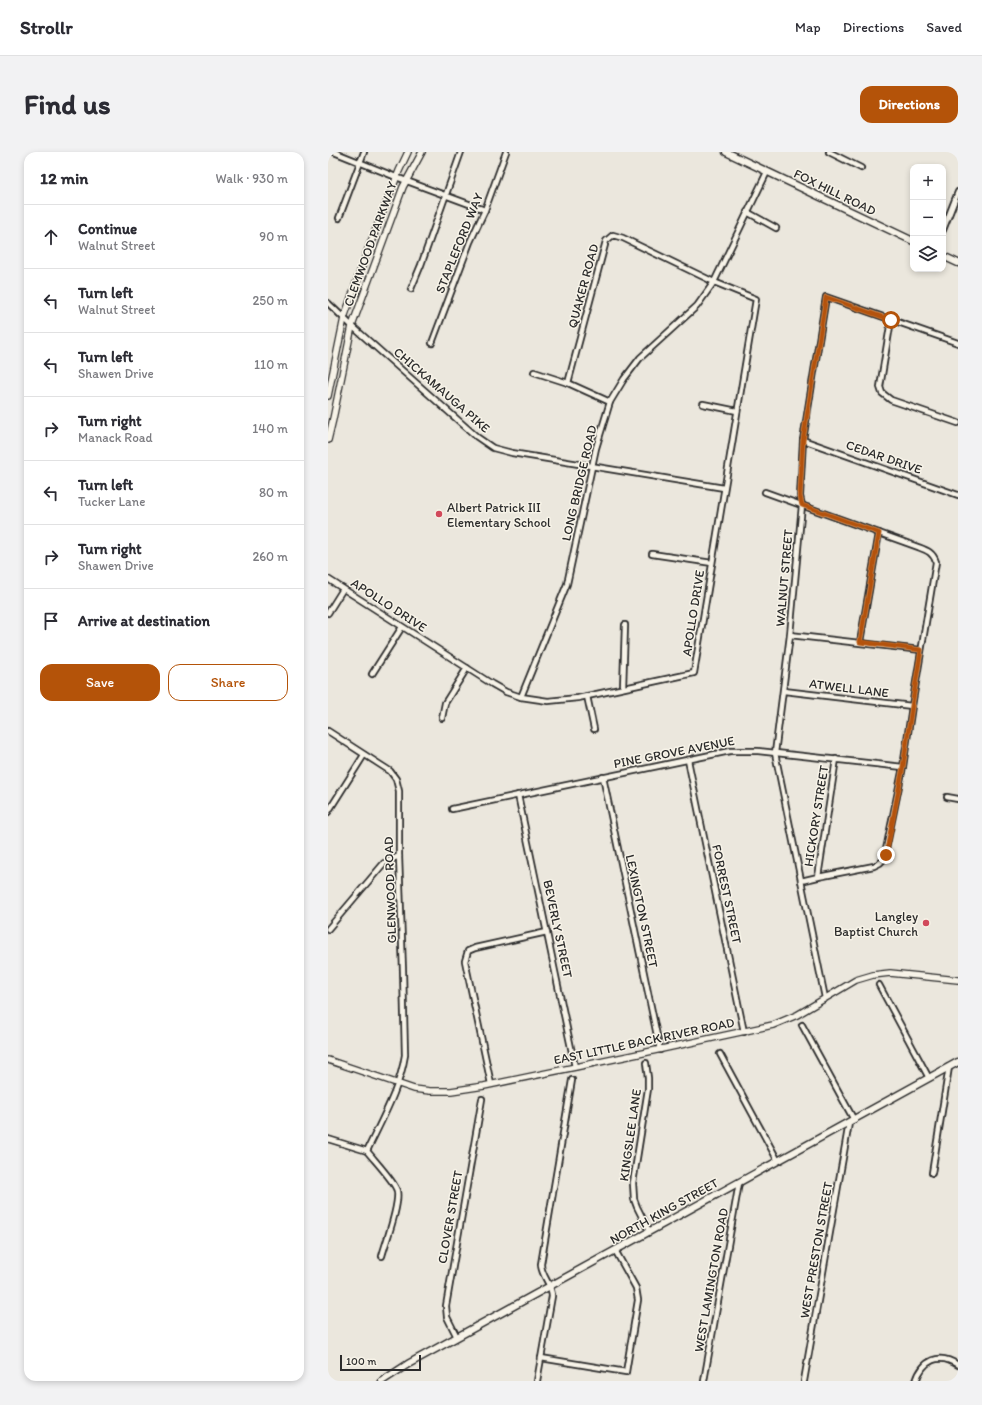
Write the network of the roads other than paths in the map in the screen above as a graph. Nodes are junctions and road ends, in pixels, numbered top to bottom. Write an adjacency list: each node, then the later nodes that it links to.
1 (334, 152): 9 (street)
2 (364, 152): 9 (street)
3 (408, 152): 12 (street, CLEMWOOD PARKWAY)
4 (422, 152): 13 (street, CLEMWOOD PARKWAY)
5 (462, 152): 15 (street)
6 (506, 152): 16 (street, STAPLEFORD WAY)
7 (726, 152): 11 (main road, FOX HILL ROAD)
8 (829, 152): 10 (street)
9 (360, 162): 12 (street); 18 (street)
10 (862, 168)
11 (767, 172): 17 (street, LONG BRIDGE ROAD); 21 (main road, FOX HILL ROAD)
12 (396, 177): 13 (street); 27 (street, CLEMWOOD PARKWAY)
13 (406, 180): 15 (street); 29 (street, CLEMWOOD PARKWAY)
14 (958, 192): 19 (street)
15 (446, 195): 16 (street); 25 (street)
16 (485, 210): 30 (street, STAPLEFORD WAY)
17 (747, 212): 20 (street); 24 (street, LONG BRIDGE ROAD)
18 (339, 218)
19 (946, 222)
20 (776, 228)
21 (910, 240)
22 (946, 257): 23 (main road)
23 (958, 263)
24 (714, 282): 33 (street, QUAKER ROAD); 35 (street, LONG BRIDGE ROAD); 37 (street, APOLLO DRIVE)
25 (411, 289)
26 (328, 304): 27 (street, CHICKAMAUGA PIKE)
27 (344, 318): 29 (street, CHICKAMAUGA PIKE); 34 (street, CLEMWOOD PARKWAY)
28 (891, 320): 31 (street, WALNUT STREET); 38 (street); 40 (street, WALNUT STREET)
29 (352, 326): 39 (street, CLEMWOOD PARKWAY); 41 (street, CHICKAMAUGA PIKE)
30 (432, 343)
31 (958, 343)
32 (534, 372): 33 (street)
33 (568, 383): 35 (street)
34 (328, 396)
35 (610, 402): 41 (street, LONG BRIDGE ROAD)
36 (703, 404): 37 (street)
37 (737, 411): 42 (street, APOLLO DRIVE)
38 (958, 423)
39 (328, 440)
40 (803, 440): 44 (street, CEDAR DRIVE); 45 (street, WALNUT STREET)
41 (592, 465): 42 (street, CHICKAMAUGA PIKE); 62 (street, LONG BRIDGE ROAD)
42 (724, 488): 48 (street, APOLLO DRIVE)
43 (764, 492): 45 (street)
44 (958, 494)
45 (802, 505): 46 (street); 54 (street, WALNUT STREET)
46 (879, 533): 55 (street); 56 (street)
47 (652, 554): 48 (street)
48 (712, 563): 59 (street, APOLLO DRIVE)
49 (328, 579): 50 (street, APOLLO DRIVE)
50 (343, 589): 51 (street); 53 (street, APOLLO DRIVE)
51 (328, 613)
52 (625, 625): 59 (street)
53 (402, 627): 57 (street, APOLLO DRIVE); 58 (street)
54 (790, 635): 55 (street); 60 (street, WALNUT STREET)
55 (860, 642): 56 (street)
56 (921, 650): 63 (street)
57 (467, 668): 62 (street, APOLLO DRIVE); 64 (street)
58 (372, 674)
59 (623, 688): 61 (street, APOLLO DRIVE)
60 (784, 691): 63 (street, ATWELL LANE); 67 (street, WALNUT STREET)
61 (587, 696): 62 (street, APOLLO DRIVE); 65 (street)
62 (521, 697)
63 (912, 706): 71 (street)
64 (442, 718)
65 (594, 729)
66 (328, 731): 68 (street, GLENWOOD ROAD)
67 (775, 753): 69 (street, PINE GROVE AVENUE); 70 (street, PINE GROVE AVENUE); 80 (street, WALNUT STREET)
68 (364, 755): 77 (street); 78 (street, GLENWOOD ROAD)
69 (688, 760): 72 (street, PINE GROVE AVENUE); 87 (street, FORREST STREET)
70 (836, 760): 71 (street, PINE GROVE AVENUE); 79 (street, HICKORY STREET)
71 (903, 767): 79 (street)
72 (603, 777): 73 (street, PINE GROVE AVENUE); 88 (street, LEXINGTON STREET)
73 (518, 796): 76 (street, PINE GROVE AVENUE); 82 (street, BEVERLY STREET)
74 (947, 797): 75 (street)
75 (958, 800)
76 (452, 809)
77 (328, 812)
78 (399, 856): 81 (street); 97 (street, GLENWOOD ROAD)
79 (818, 876): 80 (street)
80 (801, 881): 85 (street, WALNUT STREET)
81 (328, 928)
82 (547, 932): 93 (street, BEVERLY STREET); 98 (street)
83 (958, 980): 85 (street, EAST LITTLE BACK RIVER ROAD)
84 (879, 985): 95 (street)
85 (825, 998): 87 (street, EAST LITTLE BACK RIVER ROAD)
86 (802, 1025): 100 (street)
87 (744, 1032): 88 (street, EAST LITTLE BACK RIVER ROAD)
88 (660, 1050): 93 (street, EAST LITTLE BACK RIVER ROAD)
89 (720, 1054): 103 (street)
90 (328, 1060): 97 (street, EAST LITTLE BACK RIVER ROAD)
91 (958, 1062): 94 (main road, NORTH KING STREET)
92 (646, 1063): 106 (street, KINGSLEE LANE)
93 (575, 1066): 98 (street, EAST LITTLE BACK RIVER ROAD)
94 (949, 1068): 95 (main road, NORTH KING STREET); 104 (street)
95 (929, 1078): 100 (main road, NORTH KING STREET)
96 (572, 1080): 109 (street)
97 (397, 1084): 98 (street, EAST LITTLE BACK RIVER ROAD); 102 (street, GLENWOOD ROAD)
98 (491, 1084)
99 (482, 1099): 110 (street, CLOVER STREET)
100 (851, 1121): 103 (main road, NORTH KING STREET); 116 (street, WEST PRESTON STREET)
101 (328, 1139): 102 (street)
102 (367, 1151): 108 (street)
103 (778, 1161): 105 (main road, NORTH KING STREET)
104 (932, 1173)
105 (739, 1183): 106 (main road, NORTH KING STREET); 115 (street, WEST LAMINGTON ROAD)
106 (649, 1231): 107 (main road, NORTH KING STREET)
107 (615, 1250): 109 (main road, NORTH KING STREET); 111 (street)
108 (382, 1256)
109 (550, 1286): 110 (main road, NORTH KING STREET); 111 (street)
110 (457, 1337): 113 (main road, NORTH KING STREET)
111 (541, 1358): 114 (street)
112 (958, 1365): 117 (street)
113 (382, 1381)
114 (537, 1381)
115 (704, 1381)
116 (804, 1381)
117 (916, 1381)

